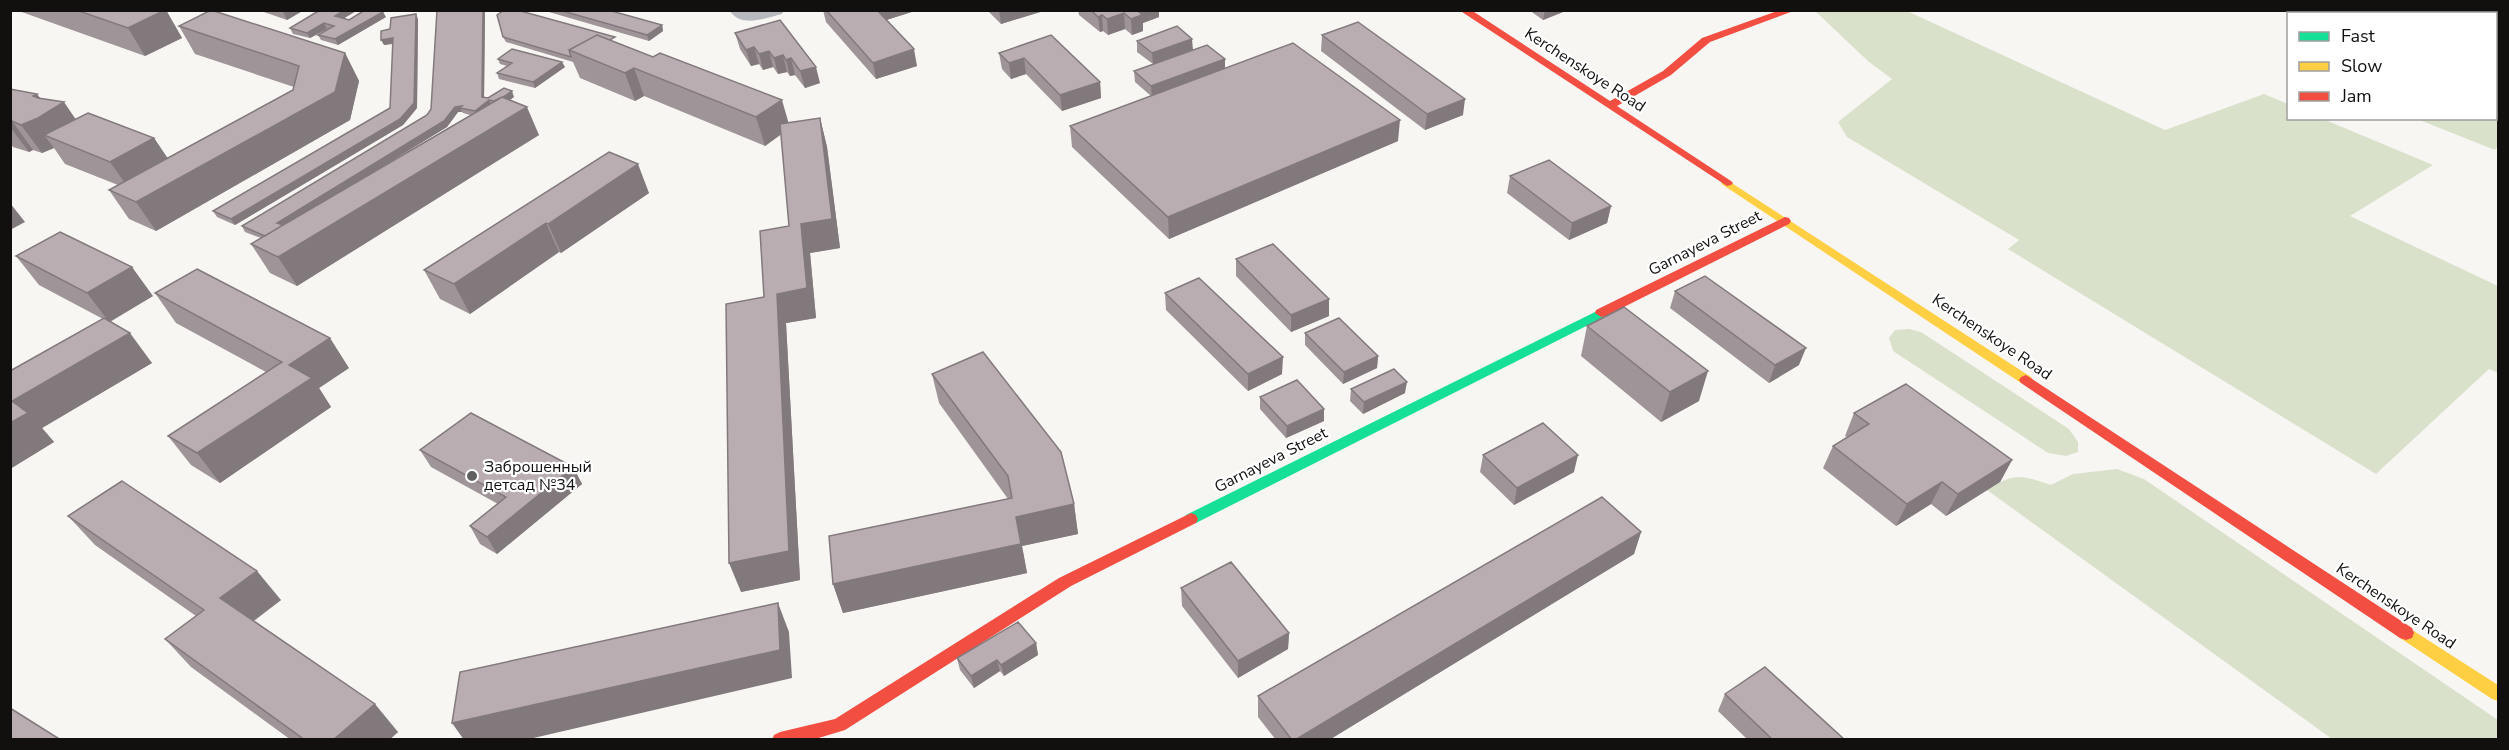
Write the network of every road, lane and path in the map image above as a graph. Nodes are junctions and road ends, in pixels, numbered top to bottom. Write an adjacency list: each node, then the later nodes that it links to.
1 (738, 10): 2 (street)
2 (775, 10)
3 (1464, 10): 5 (street, Kerchenskoye Road)
4 (1791, 10): 5 (street)
5 (1610, 106): 6 (street, Kerchenskoye Road)
6 (1785, 221): 7 (street, Kerchenskoye Road); 8 (street, Garnayeva Street)
7 (2499, 694)
8 (839, 732): 9 (street, Garnayeva Street)
9 (780, 740)

